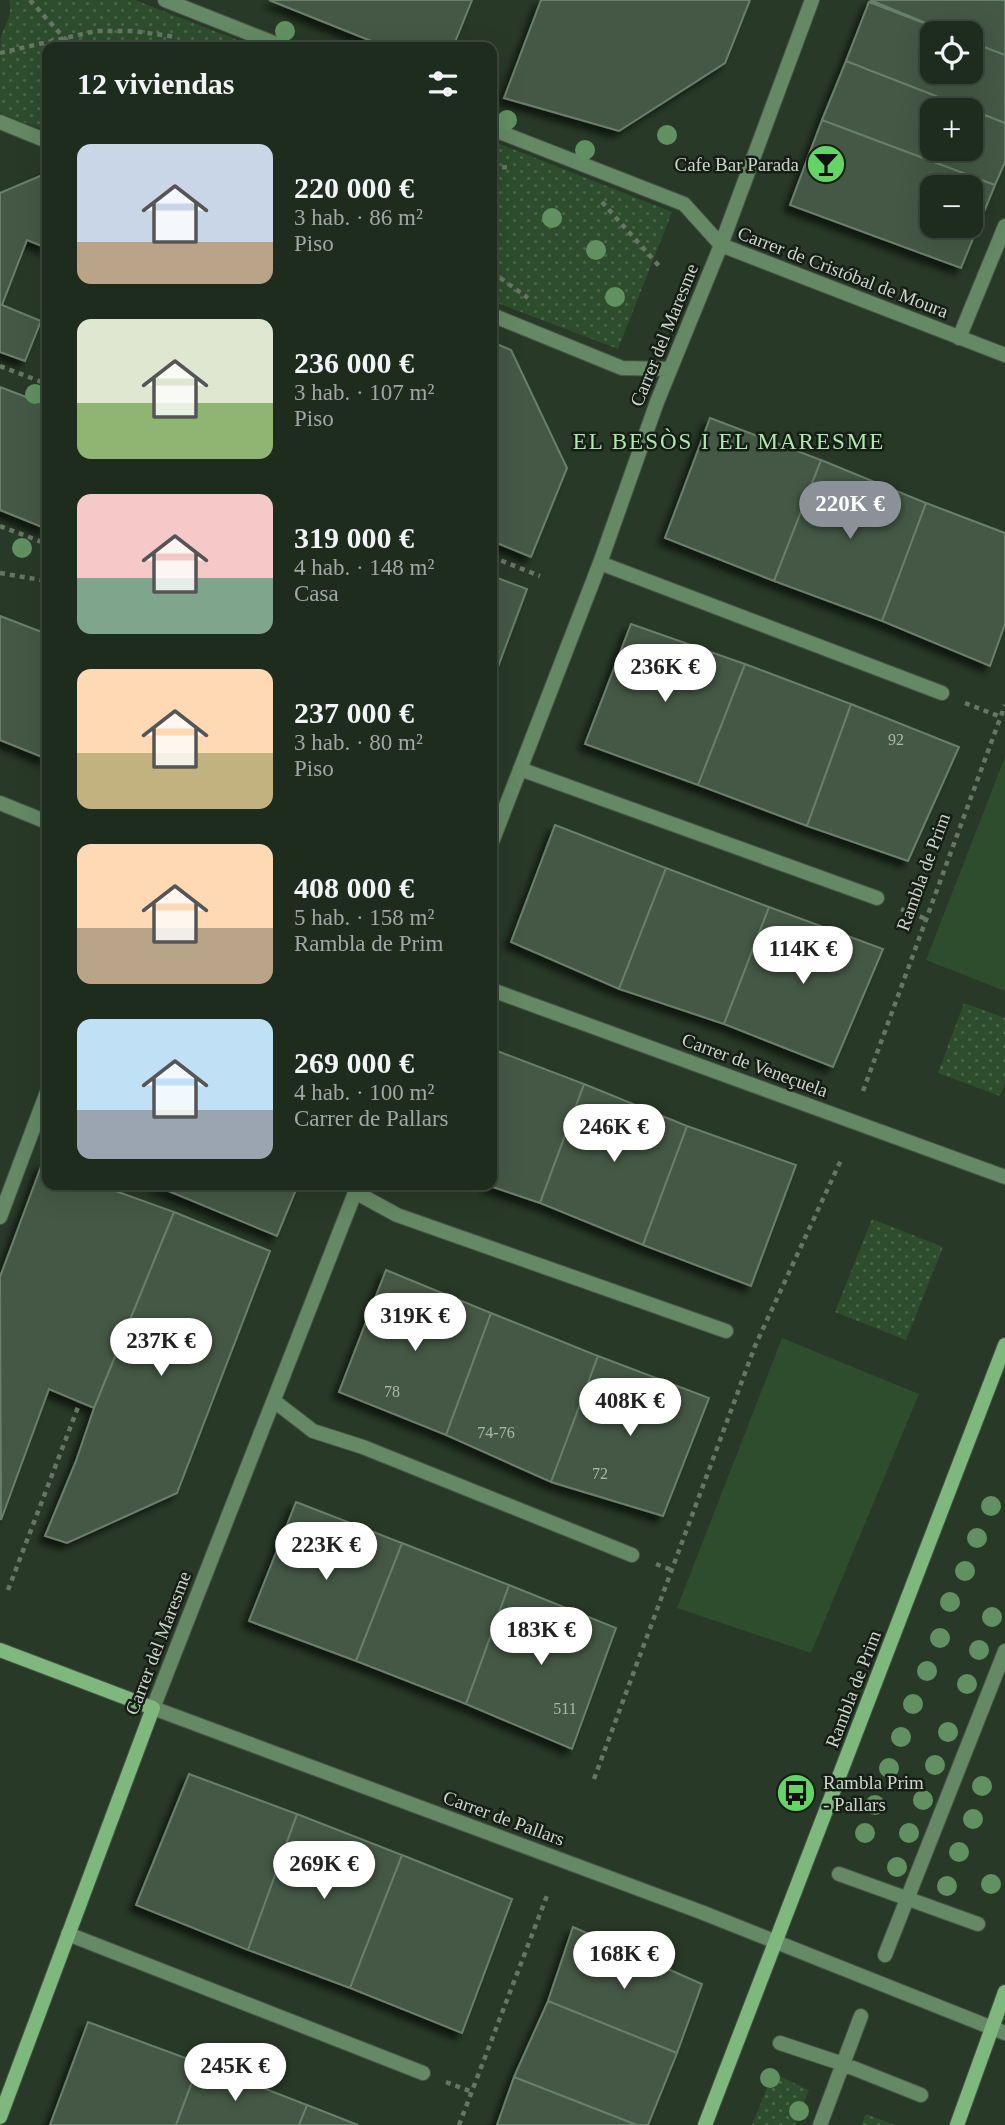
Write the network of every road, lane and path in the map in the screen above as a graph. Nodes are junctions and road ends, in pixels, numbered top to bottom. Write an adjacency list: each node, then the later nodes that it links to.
1 (30, 0): 4 (path)
2 (165, 0): 8 (street)
3 (813, 0): 18 (street, Carrer del Maresme)
4 (64, 38): 5 (path); 6 (path); 7 (path)
5 (186, 39)
6 (46, 42)
7 (68, 42)
8 (271, 42)
9 (42, 43): 10 (path)
10 (0, 52)
11 (0, 122): 13 (street)
12 (497, 132): 18 (street, Carrer de Cristóbal de Moura)
13 (42, 139)
14 (514, 167): 15 (path)
15 (497, 168)
16 (594, 196): 19 (path)
17 (1005, 226): 21 (street, Carrer de Cristóbal de Moura)
18 (721, 245): 21 (street, Carrer de Cristóbal de Moura); 24 (street, Carrer del Maresme)
19 (660, 267)
20 (497, 317): 24 (street)
21 (959, 338): 22 (street, Carrer de Cristóbal de Moura)
22 (1005, 355)
23 (0, 366): 25 (path)
24 (670, 369): 29 (street, Carrer del Maresme)
25 (42, 382)
26 (0, 526): 27 (path)
27 (42, 542)
28 (497, 559): 31 (path)
29 (600, 562): 33 (street); 36 (street, Carrer del Maresme)
30 (0, 573): 32 (path)
31 (540, 576)
32 (42, 580)
33 (942, 693): 35 (path)
34 (1005, 705): 35 (path, Rambla de Prim)
35 (1001, 717): 42 (path, Rambla de Prim)
36 (520, 769): 39 (street, Carrer del Maresme); 40 (street)
37 (0, 803): 38 (street)
38 (42, 820)
39 (497, 829)
40 (877, 898)
41 (497, 992): 45 (street, Carrer de Veneçuela)
42 (863, 1091)
43 (42, 1105): 48 (street)
44 (841, 1160): 58 (path)
45 (1005, 1177)
46 (355, 1190): 51 (street, Carrer del Maresme)
47 (359, 1190): 49 (street)
48 (0, 1217)
49 (726, 1331)
50 (1005, 1345): 64 (main road, Rambla de Prim)
51 (274, 1401): 53 (street); 57 (street, Carrer del Maresme)
52 (80, 1402): 54 (path)
53 (632, 1555)
54 (8, 1590)
55 (0, 1650): 57 (main road, Carrer de Pallars)
56 (1005, 1651): 61 (street)
57 (153, 1708): 63 (main road, Carrer del Maresme); 64 (street, Carrer de Pallars)
58 (594, 1779)
59 (839, 1874): 61 (street)
60 (548, 1893): 74 (path)
61 (908, 1898): 62 (street); 65 (street)
62 (978, 1924)
63 (68, 1934): 71 (street); 73 (main road, Carrer del Maresme)
64 (777, 1941): 68 (street, Carrer de Pallars); 75 (main road, Rambla de Prim)
65 (885, 1955)
66 (1005, 1992): 68 (main road)
67 (861, 2016): 70 (street)
68 (998, 2030): 77 (main road)
69 (780, 2043): 70 (street)
70 (843, 2064): 72 (street); 76 (street)
71 (423, 2073)
72 (921, 2095)
73 (0, 2117)
74 (459, 2125)
75 (705, 2125)
76 (820, 2125)
77 (957, 2125)

